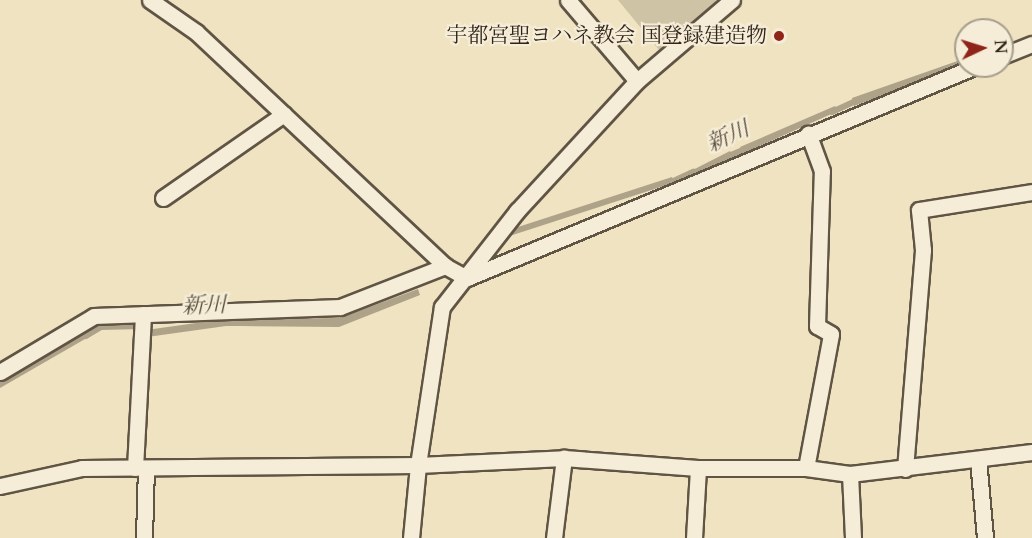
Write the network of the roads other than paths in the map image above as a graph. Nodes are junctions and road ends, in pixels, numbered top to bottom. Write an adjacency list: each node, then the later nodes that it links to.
1 (150, 0): 8 (street)
2 (568, 0): 7 (street)
3 (732, 0): 7 (street)
4 (1032, 44): 5 (street)
5 (1014, 51)
6 (954, 75): 9 (street)
7 (638, 81): 13 (street)
8 (284, 114): 11 (street); 12 (street)
9 (808, 133): 13 (street); 22 (street)
10 (1032, 192): 23 (street)
11 (163, 198)
12 (445, 266): 13 (street); 14 (street)
13 (467, 278): 19 (street)
14 (143, 315): 15 (street); 20 (street)
15 (0, 372)
16 (1032, 452): 18 (street)
17 (564, 458): 19 (street); 21 (street); 28 (street)
18 (978, 459): 23 (street); 31 (street)
19 (418, 465): 20 (street); 27 (street)
20 (140, 468): 25 (street); 26 (street)
21 (698, 468): 22 (street); 29 (street)
22 (806, 468): 24 (street)
23 (905, 468): 24 (street)
24 (850, 474): 30 (street)
25 (0, 486)
26 (144, 538)
27 (411, 538)
28 (554, 538)
29 (694, 538)
30 (853, 538)
31 (985, 538)

